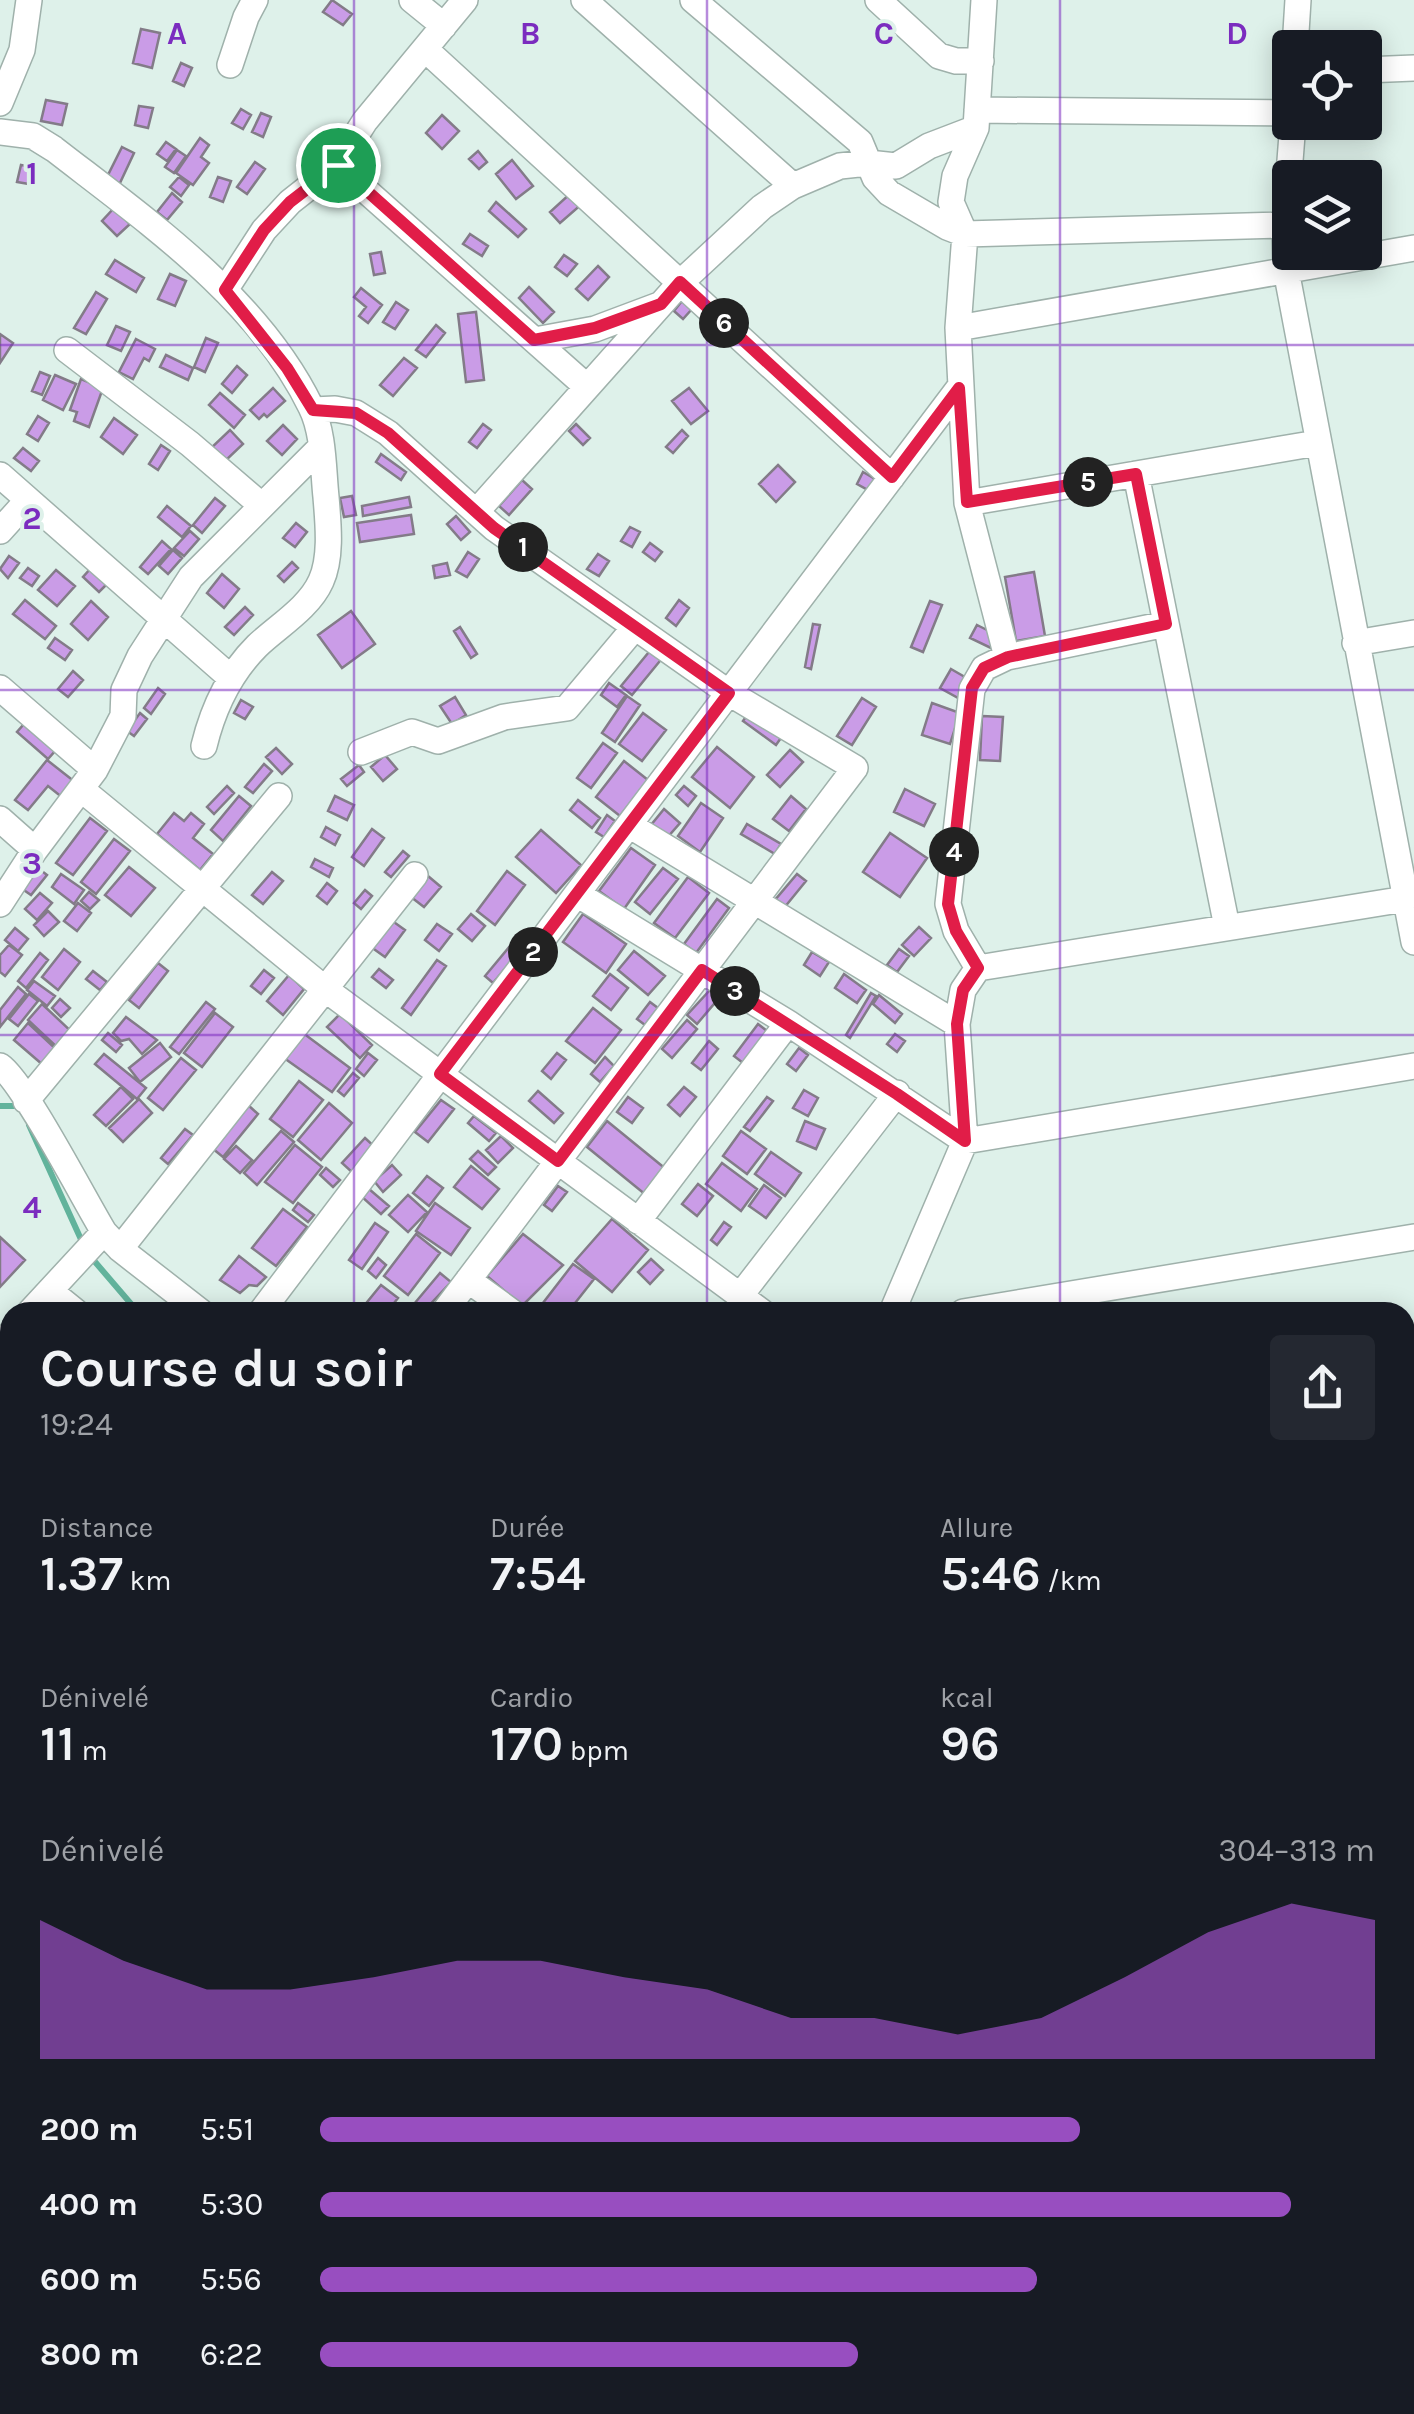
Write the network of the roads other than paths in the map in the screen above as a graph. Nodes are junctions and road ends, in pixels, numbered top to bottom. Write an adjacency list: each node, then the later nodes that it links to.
1 (28, 0): 17 (street)
2 (255, 0): 14 (street)
3 (412, 0): 10 (street)
4 (465, 0): 10 (street)
5 (584, 0): 23 (street)
6 (693, 0): 21 (street)
7 (878, 0): 13 (street)
8 (984, 0): 13 (street)
9 (1298, 0): 11 (street)
10 (444, 26): 12 (street)
11 (1296, 30)
12 (425, 48): 22 (street); 29 (street)
13 (980, 60): 19 (street)
14 (230, 65)
15 (1414, 68): 16 (street)
16 (1382, 69)
17 (0, 103)
18 (1272, 113): 19 (street)
19 (977, 119): 21 (street); 25 (street)
20 (0, 132): 30 (street)
21 (868, 163): 23 (street); 25 (street)
22 (338, 165): 30 (street); 33 (street)
23 (793, 186): 29 (street)
24 (1272, 225): 25 (street)
25 (965, 234): 32 (street)
26 (1414, 248): 27 (street)
27 (1382, 254)
28 (1286, 270): 32 (street); 38 (street)
29 (680, 282): 31 (street); 42 (street)
30 (225, 290): 37 (street)
31 (661, 304): 33 (street); 35 (street)
32 (958, 328): 36 (street)
33 (534, 340): 35 (street)
34 (68, 350): 45 (street)
35 (587, 387): 46 (street)
36 (959, 388): 42 (street); 44 (street)
37 (313, 410): 39 (street); 46 (street)
38 (1317, 443): 40 (street); 52 (street)
39 (321, 447): 45 (street); 54 (street)
40 (1136, 474): 44 (street); 49 (street)
41 (0, 475): 43 (street)
42 (892, 477): 56 (street)
43 (28, 500): 47 (street); 48 (street)
44 (967, 502): 53 (street)
45 (261, 505): 48 (street)
46 (476, 512): 50 (street)
47 (0, 531)
48 (164, 619): 54 (street); 59 (street)
49 (1166, 624): 53 (street); 70 (street)
50 (635, 628): 56 (street); 58 (street)
51 (1414, 633): 52 (street)
52 (1355, 643): 67 (street)
53 (1008, 657): 72 (street)
54 (231, 678): 57 (street)
55 (0, 688): 59 (street)
56 (729, 693): 62 (street); 68 (street)
57 (204, 746)
58 (361, 752)
59 (88, 780): 63 (street); 65 (street)
60 (279, 796): 65 (street)
61 (0, 819): 63 (street)
62 (628, 825): 66 (street); 68 (street)
63 (35, 850): 69 (street)
64 (415, 875): 74 (street)
65 (203, 888): 74 (street); 81 (street)
66 (577, 894): 73 (street); 79 (street)
67 (1406, 898): 70 (street); 71 (street)
68 (753, 902): 73 (street); 76 (street)
69 (0, 904)
70 (1227, 927): 72 (street)
71 (1414, 942)
72 (978, 968): 76 (street)
73 (702, 970): 75 (street); 83 (street)
74 (326, 988): 79 (street); 86 (street)
75 (788, 1023): 80 (street); 84 (street)
76 (957, 1024): 82 (street)
77 (0, 1066): 81 (street)
78 (1414, 1066): 82 (street)
79 (440, 1074): 83 (street); 93 (street)
80 (897, 1094): 82 (street); 89 (street)
81 (26, 1101): 86 (street)
82 (965, 1141): 97 (street)
83 (558, 1161): 84 (street); 87 (street)
84 (638, 1221): 89 (street)
85 (1414, 1237): 98 (street)
86 (112, 1241): 88 (street); 92 (street)
87 (468, 1280): 94 (street); 95 (street)
88 (50, 1291): 90 (street); 91 (street)
89 (740, 1296): 96 (street)
90 (40, 1302)
91 (64, 1302)
92 (188, 1302)
93 (269, 1302)
94 (452, 1302)
95 (498, 1302)
96 (748, 1302)
97 (896, 1302)
98 (1023, 1302)

